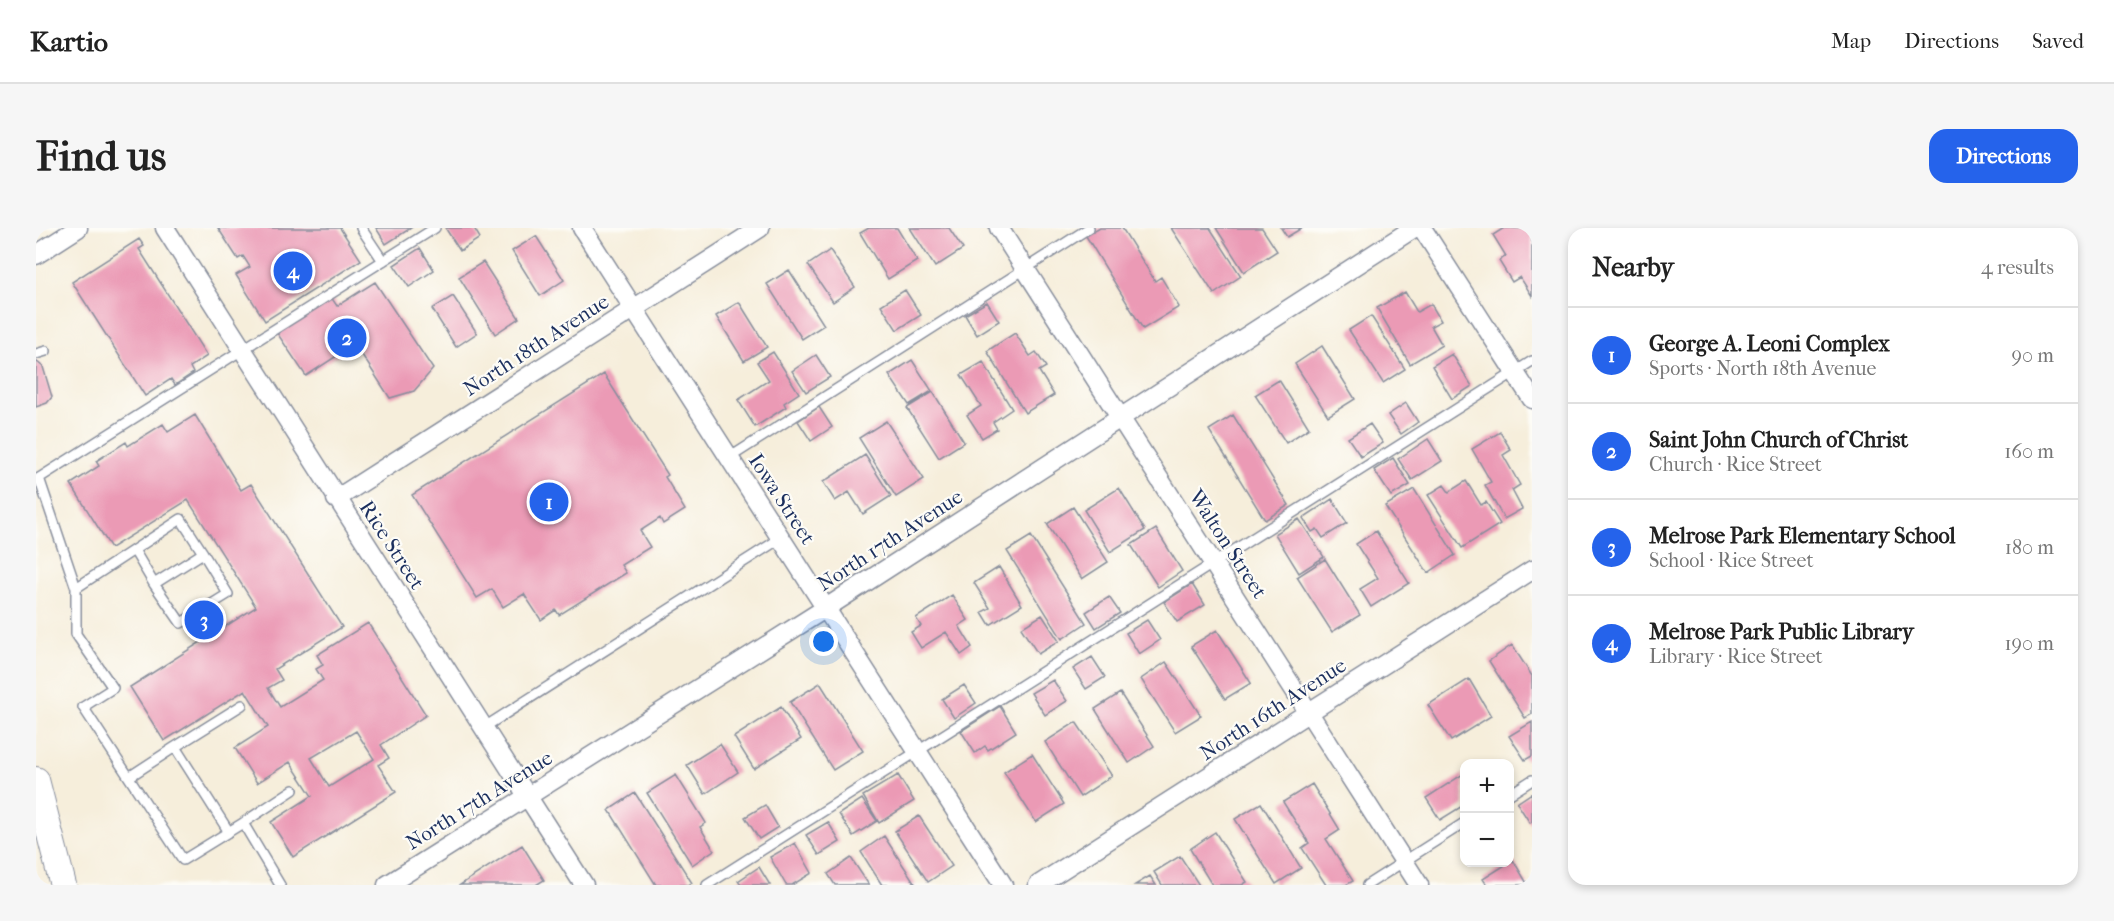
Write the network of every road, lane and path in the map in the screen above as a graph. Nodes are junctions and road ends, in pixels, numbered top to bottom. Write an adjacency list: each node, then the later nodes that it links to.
1 (78, 228): 11 (street)
2 (165, 228): 16 (street, Rice Street)
3 (361, 228): 12 (lane)
4 (435, 228): 12 (lane)
5 (582, 228): 14 (street, Iowa Street)
6 (760, 228): 14 (street, North 18th Avenue)
7 (999, 228): 13 (street, Walton Street)
8 (1089, 228): 13 (lane)
9 (1414, 228): 21 (street, North 17th Avenue)
10 (1422, 228): 19 (street)
11 (36, 255)
12 (383, 261): 16 (lane)
13 (1025, 269): 21 (street, Walton Street); 22 (lane)
14 (634, 309): 22 (street, Iowa Street); 24 (street, North 18th Avenue)
15 (46, 351): 17 (lane)
16 (243, 351): 23 (lane); 24 (street, Rice Street)
17 (36, 354)
18 (1532, 361): 19 (lane)
19 (1515, 372): 20 (street); 28 (lane)
20 (1532, 399)
21 (1120, 418): 28 (street, Walton Street); 32 (street, North 17th Avenue)
22 (729, 458): 25 (street, Iowa Street)
23 (38, 479): 31 (lane)
24 (336, 499): 35 (street, Rice Street)
25 (781, 538): 32 (street, Iowa Street); 35 (lane)
26 (134, 550): 27 (lane); 30 (lane); 31 (lane)
27 (203, 553): 30 (lane); 30 (lane)
28 (1213, 564): 34 (street, Walton Street); 37 (lane)
29 (1532, 570): 34 (street, North 16th Avenue)
30 (154, 584)
31 (76, 588): 38 (lane)
32 (826, 608): 37 (street, Iowa Street); 43 (street, North 17th Avenue)
33 (242, 705): 36 (lane)
34 (1309, 713): 47 (street, Walton Street); 54 (street, North 16th Avenue)
35 (483, 728): 43 (street, Rice Street)
36 (175, 747): 38 (lane); 46 (lane)
37 (917, 752): 52 (lane); 53 (street, Iowa Street)
38 (129, 777): 46 (lane)
39 (36, 780): 48 (main road)
40 (1532, 780): 42 (lane)
41 (293, 790): 44 (lane)
42 (1514, 792)
43 (526, 796): 50 (street, North 17th Avenue); 51 (street, Rice Street)
44 (243, 823): 46 (lane); 49 (lane)
45 (1460, 826): 47 (lane)
46 (229, 832)
47 (1404, 862): 55 (lane); 56 (street, Walton Street)
48 (59, 883)
49 (280, 885)
50 (387, 885)
51 (584, 885)
52 (707, 885)
53 (1003, 885)
54 (1038, 885)
55 (1367, 885)
56 (1419, 885)

